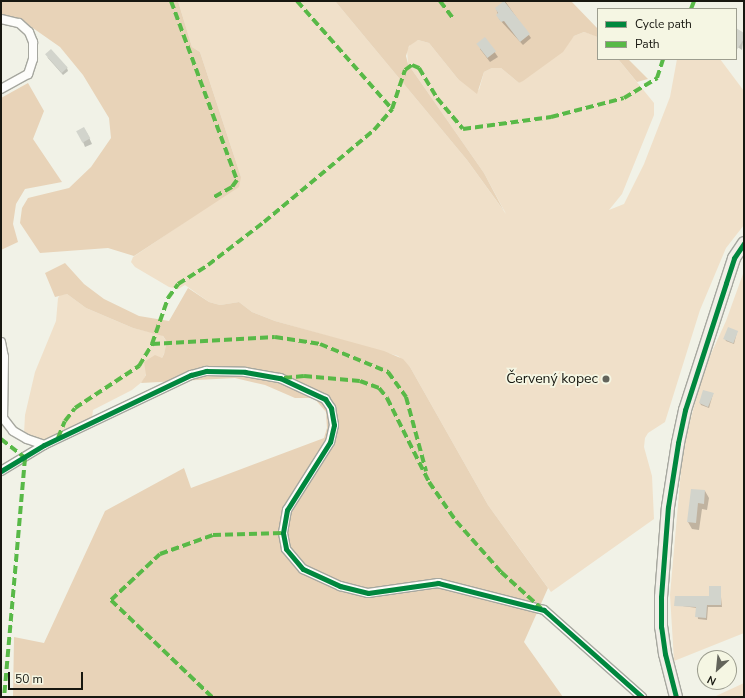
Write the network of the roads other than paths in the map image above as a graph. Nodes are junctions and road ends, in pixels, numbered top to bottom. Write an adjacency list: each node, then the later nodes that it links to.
1 (1, 19): 2 (street)
2 (1, 89)
3 (744, 243): 8 (street)
4 (1, 342): 5 (street)
5 (44, 445): 6 (street); 7 (street)
6 (1, 471)
7 (642, 697)
8 (676, 697)

